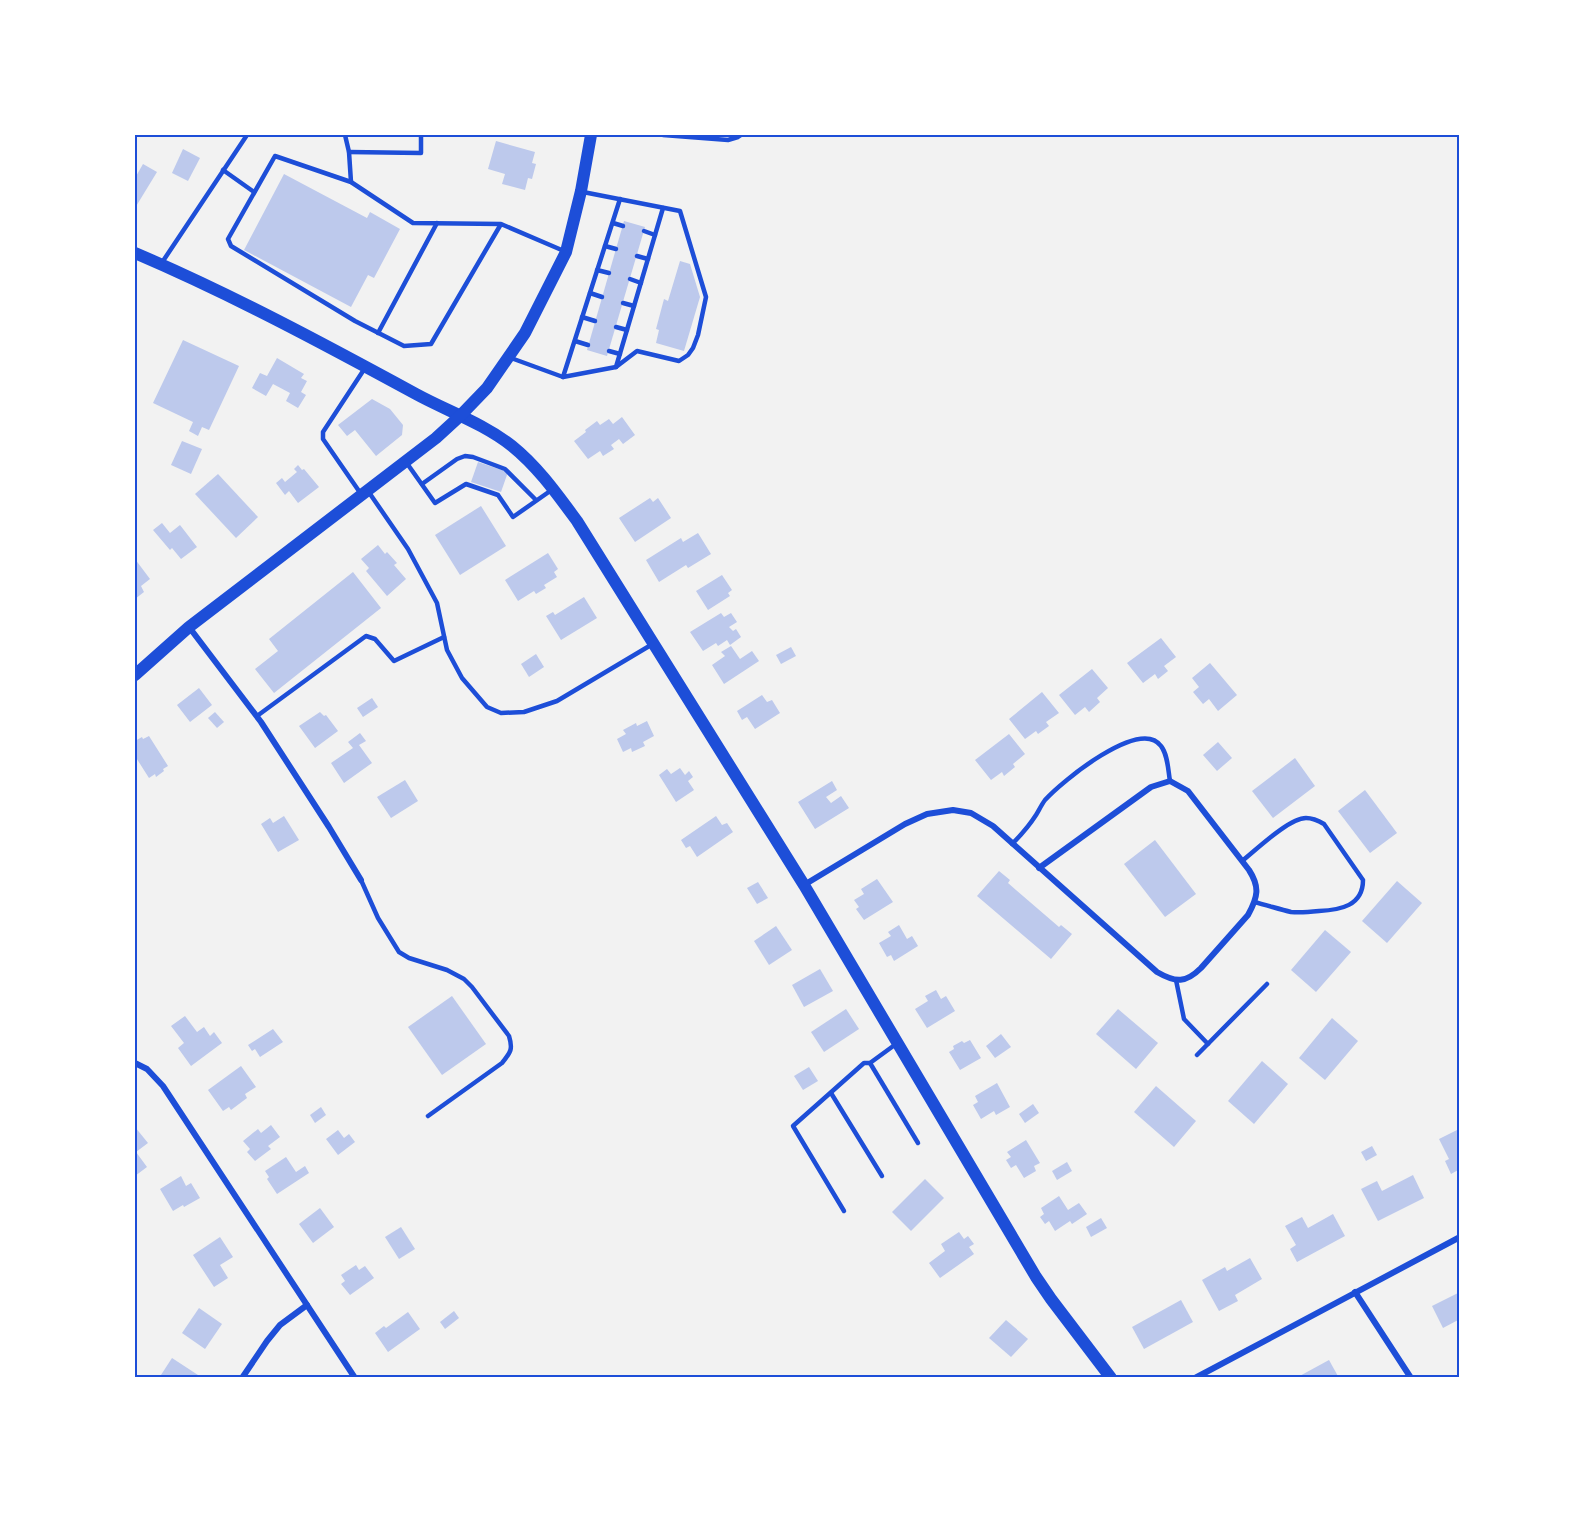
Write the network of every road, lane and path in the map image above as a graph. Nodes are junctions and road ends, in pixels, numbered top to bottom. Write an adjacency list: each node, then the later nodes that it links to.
1 (247, 135): 8 (lane)
2 (345, 135): 7 (lane)
3 (421, 135): 7 (lane)
4 (591, 135): 10 (main road)
5 (663, 135): 6 (lane)
6 (741, 135)
7 (349, 152): 9 (lane)
8 (223, 170): 11 (lane); 26 (lane)
9 (351, 182): 11 (lane); 14 (lane)
10 (581, 191): 12 (lane); 22 (main road)
11 (254, 192): 39 (lane)
12 (620, 199): 13 (lane); 15 (lane)
13 (663, 208): 19 (lane); 46 (lane)
14 (437, 223): 16 (lane); 39 (lane)
15 (613, 223): 17 (lane); 20 (lane)
16 (501, 224): 22 (lane); 39 (lane)
17 (623, 226)
18 (644, 231): 19 (lane)
19 (655, 235): 25 (lane)
20 (605, 246): 21 (lane); 27 (lane)
21 (616, 249)
22 (567, 252): 44 (main road)
23 (135, 253): 26 (main road)
24 (637, 256): 25 (lane)
25 (648, 259): 30 (lane)
26 (161, 264): 45 (main road)
27 (597, 270): 28 (lane); 31 (lane)
28 (609, 273)
29 (630, 279): 30 (lane)
30 (641, 283): 34 (lane)
31 (590, 293): 32 (lane); 35 (lane)
32 (602, 297)
33 (623, 303): 34 (lane)
34 (634, 306): 38 (lane)
35 (582, 317): 36 (lane); 40 (lane)
36 (595, 321)
37 (616, 327): 38 (lane)
38 (627, 330): 43 (lane)
39 (378, 333)
40 (575, 341): 41 (lane); 47 (lane)
41 (588, 345)
42 (609, 351): 43 (lane)
43 (620, 354): 46 (lane)
44 (509, 357): 47 (lane); 48 (main road)
45 (366, 367): 48 (main road); 52 (lane)
46 (616, 367): 47 (lane)
47 (563, 377)
48 (460, 416): 49 (main road); 51 (main road)
49 (406, 462): 50 (lane); 52 (main road)
50 (422, 484): 53 (lane); 53 (lane)
51 (554, 489): 53 (lane); 56 (main road)
52 (365, 494): 54 (main road); 55 (lane)
53 (536, 500)
54 (189, 627): 57 (main road); 58 (street)
55 (444, 637): 56 (lane); 58 (lane)
56 (654, 644): 64 (main road)
57 (135, 675)
58 (257, 716): 63 (street)
59 (1170, 781): 60 (lane); 61 (street); 62 (street)
60 (1012, 844): 62 (street); 64 (street)
61 (1242, 861): 65 (street); 65 (lane)
62 (1039, 868): 66 (street)
63 (361, 880): 74 (lane)
64 (804, 885): 68 (main road)
65 (1254, 902): 66 (street)
66 (1176, 980): 69 (lane)
67 (1267, 984): 69 (lane)
68 (898, 1043): 72 (lane); 83 (main road)
69 (1208, 1044): 70 (lane)
70 (1197, 1055)
71 (135, 1063): 80 (street)
72 (870, 1063): 73 (lane); 75 (lane)
73 (831, 1093): 76 (lane); 77 (lane)
74 (428, 1116)
75 (918, 1143)
76 (882, 1176)
77 (844, 1211)
78 (1460, 1237): 79 (street)
79 (1355, 1292): 84 (street); 85 (street)
80 (307, 1305): 81 (street); 82 (street)
81 (242, 1378)
82 (355, 1378)
83 (1111, 1378)
84 (1195, 1378)
85 (1412, 1378)

